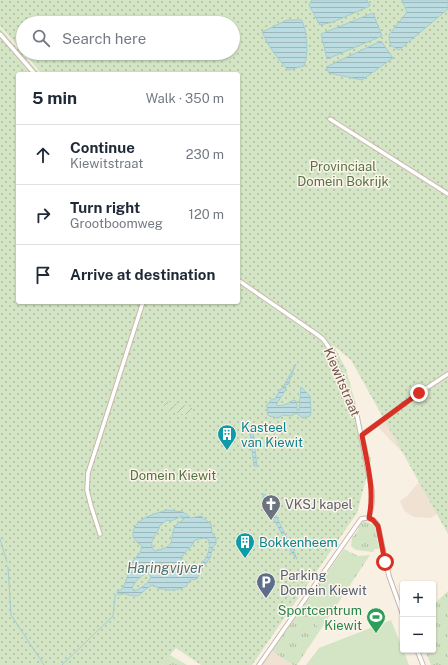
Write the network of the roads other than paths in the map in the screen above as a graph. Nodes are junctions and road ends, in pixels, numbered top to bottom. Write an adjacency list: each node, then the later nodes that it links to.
1 (0, 34): 2 (street)
2 (16, 52)
3 (23, 60): 4 (street)
4 (33, 72)
5 (330, 119): 6 (street)
6 (448, 194)
7 (240, 281): 10 (street, Kiewitstraat)
8 (142, 304): 12 (street)
9 (448, 374): 10 (street)
10 (362, 435): 11 (street, Kiewitstraat)
11 (369, 518): 13 (street); 15 (street)
12 (100, 534)
13 (400, 606)
14 (418, 653): 16 (street)
15 (259, 665)
16 (423, 665)

